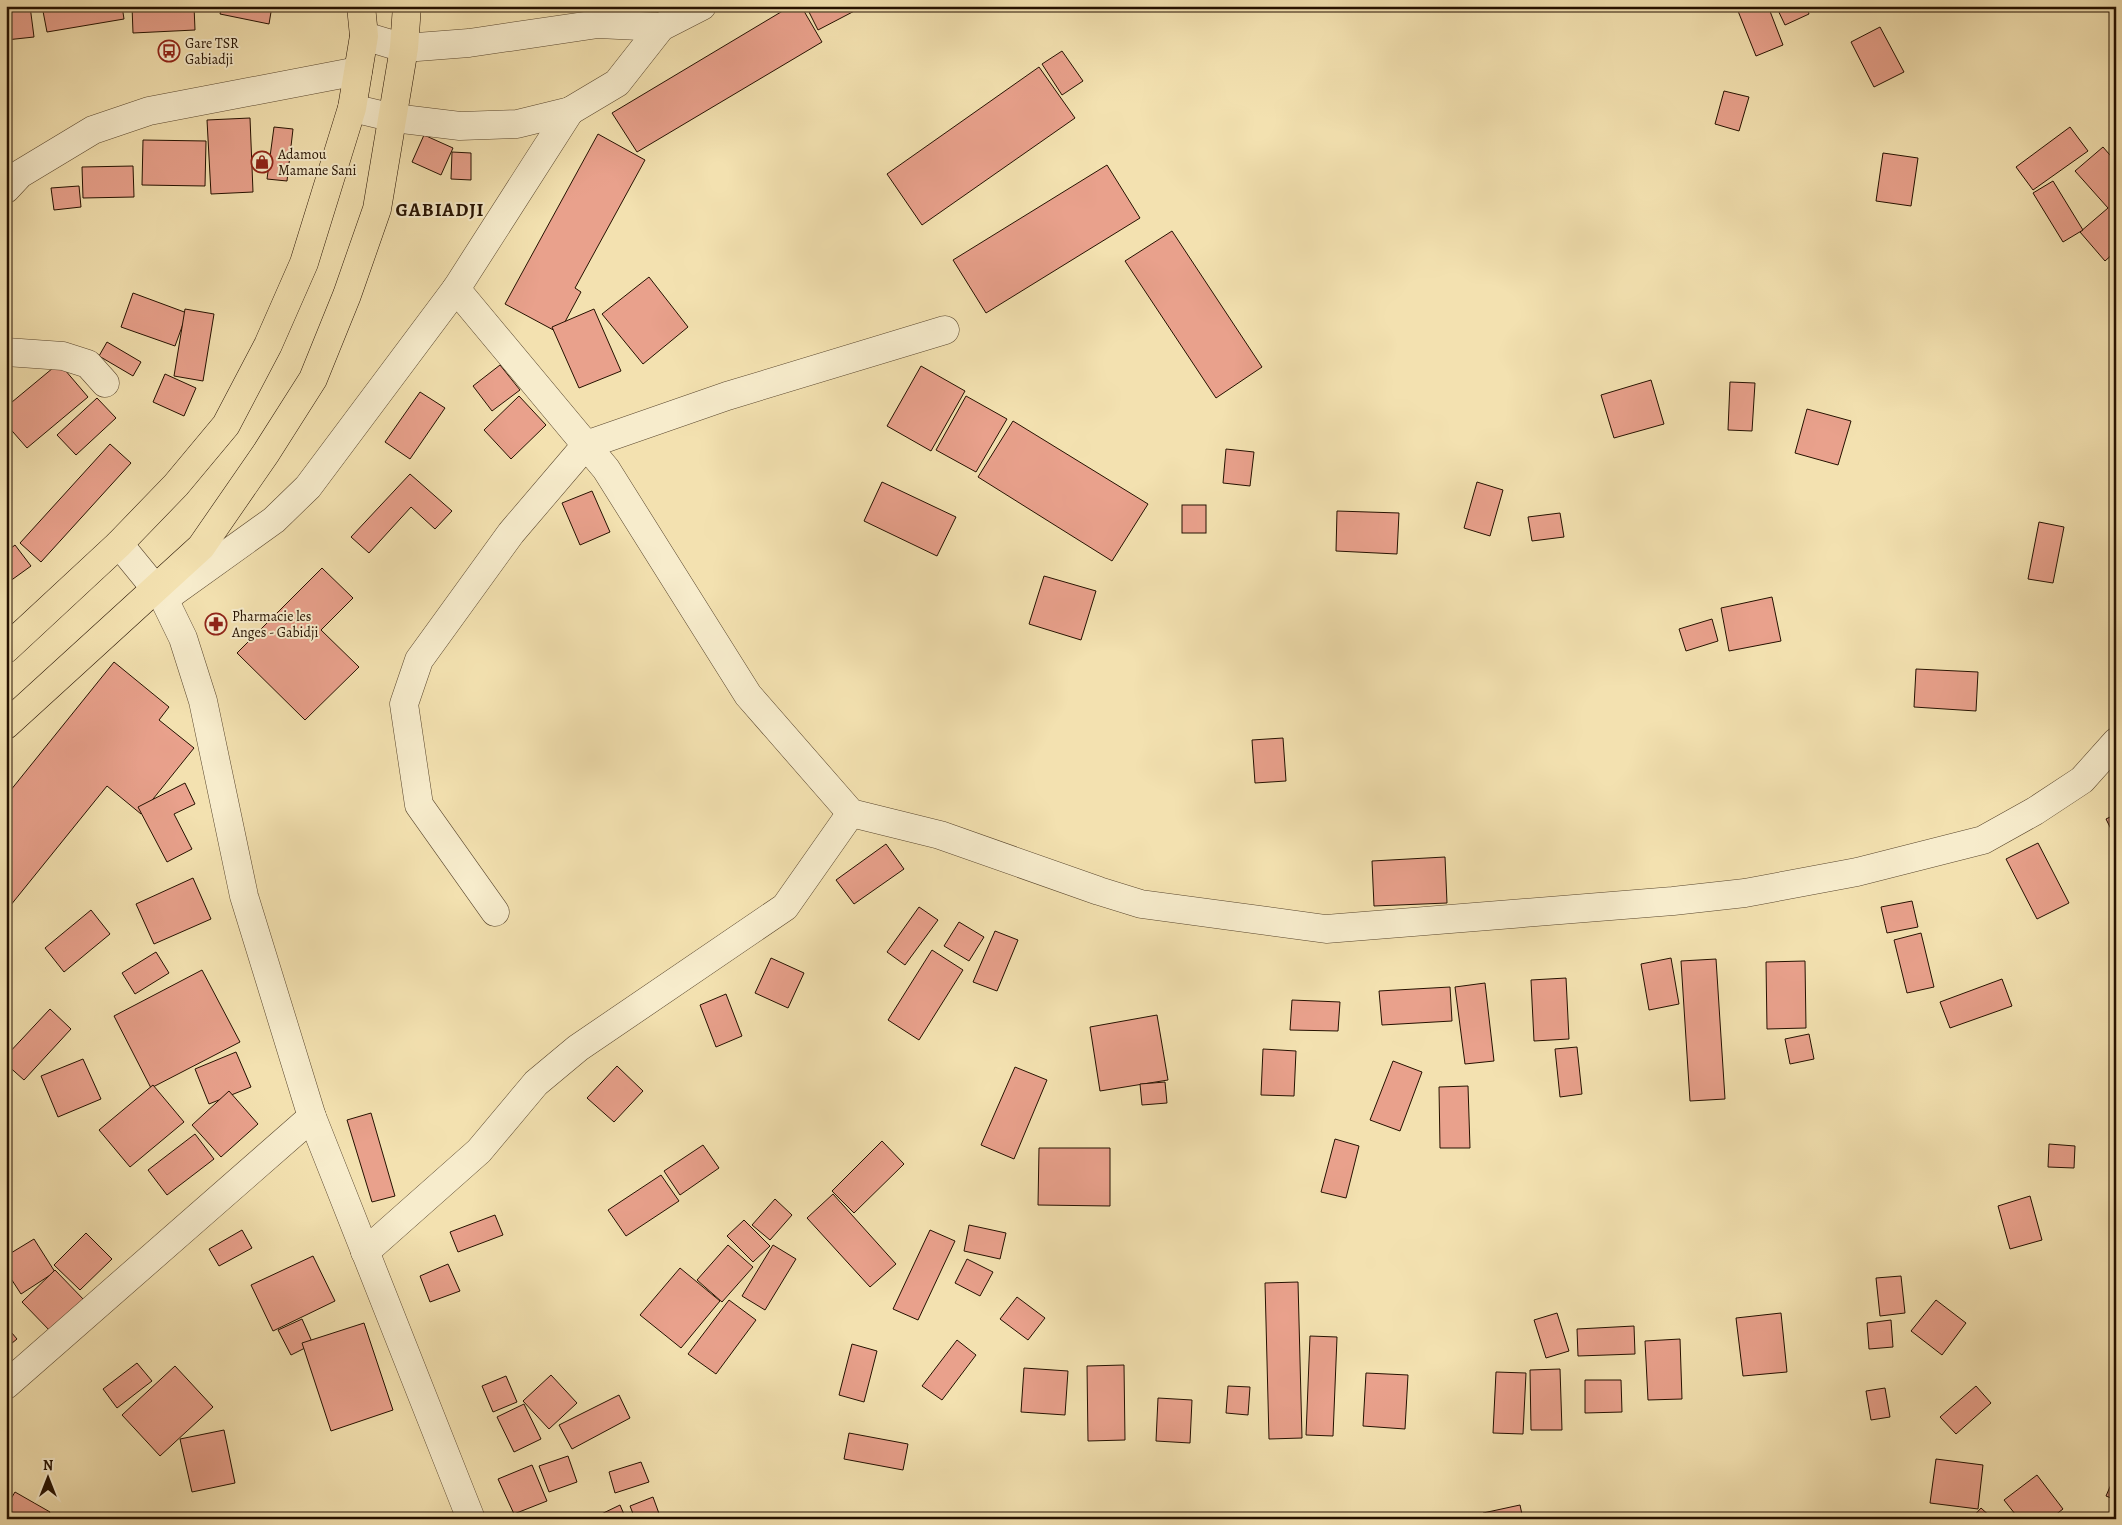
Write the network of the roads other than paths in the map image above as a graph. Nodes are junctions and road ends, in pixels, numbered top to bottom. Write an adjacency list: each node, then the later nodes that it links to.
1 (361, 6): 5 (main road)
2 (407, 6): 6 (main road)
3 (702, 6): 4 (street)
4 (661, 27): 6 (street); 9 (street)
5 (364, 36): 6 (street); 7 (main road)
6 (404, 48): 10 (main road)
7 (358, 71): 8 (main road); 11 (street)
8 (352, 108): 10 (street); 17 (main road)
9 (570, 111): 10 (street); 12 (street)
10 (394, 118): 18 (main road)
11 (6, 189)
12 (456, 289): 16 (street); 18 (street)
13 (945, 330): 16 (street)
14 (6, 352): 15 (street)
15 (105, 384)
16 (586, 445): 22 (street); 23 (street)
17 (118, 544): 18 (street); 19 (main road)
18 (160, 594): 20 (main road); 24 (street)
19 (6, 649)
20 (6, 725)
21 (2116, 742): 22 (street)
22 (851, 813): 25 (street)
23 (495, 912)
24 (312, 1117): 25 (street); 26 (street)
25 (365, 1252): 27 (street)
26 (6, 1384)
27 (471, 1519)

